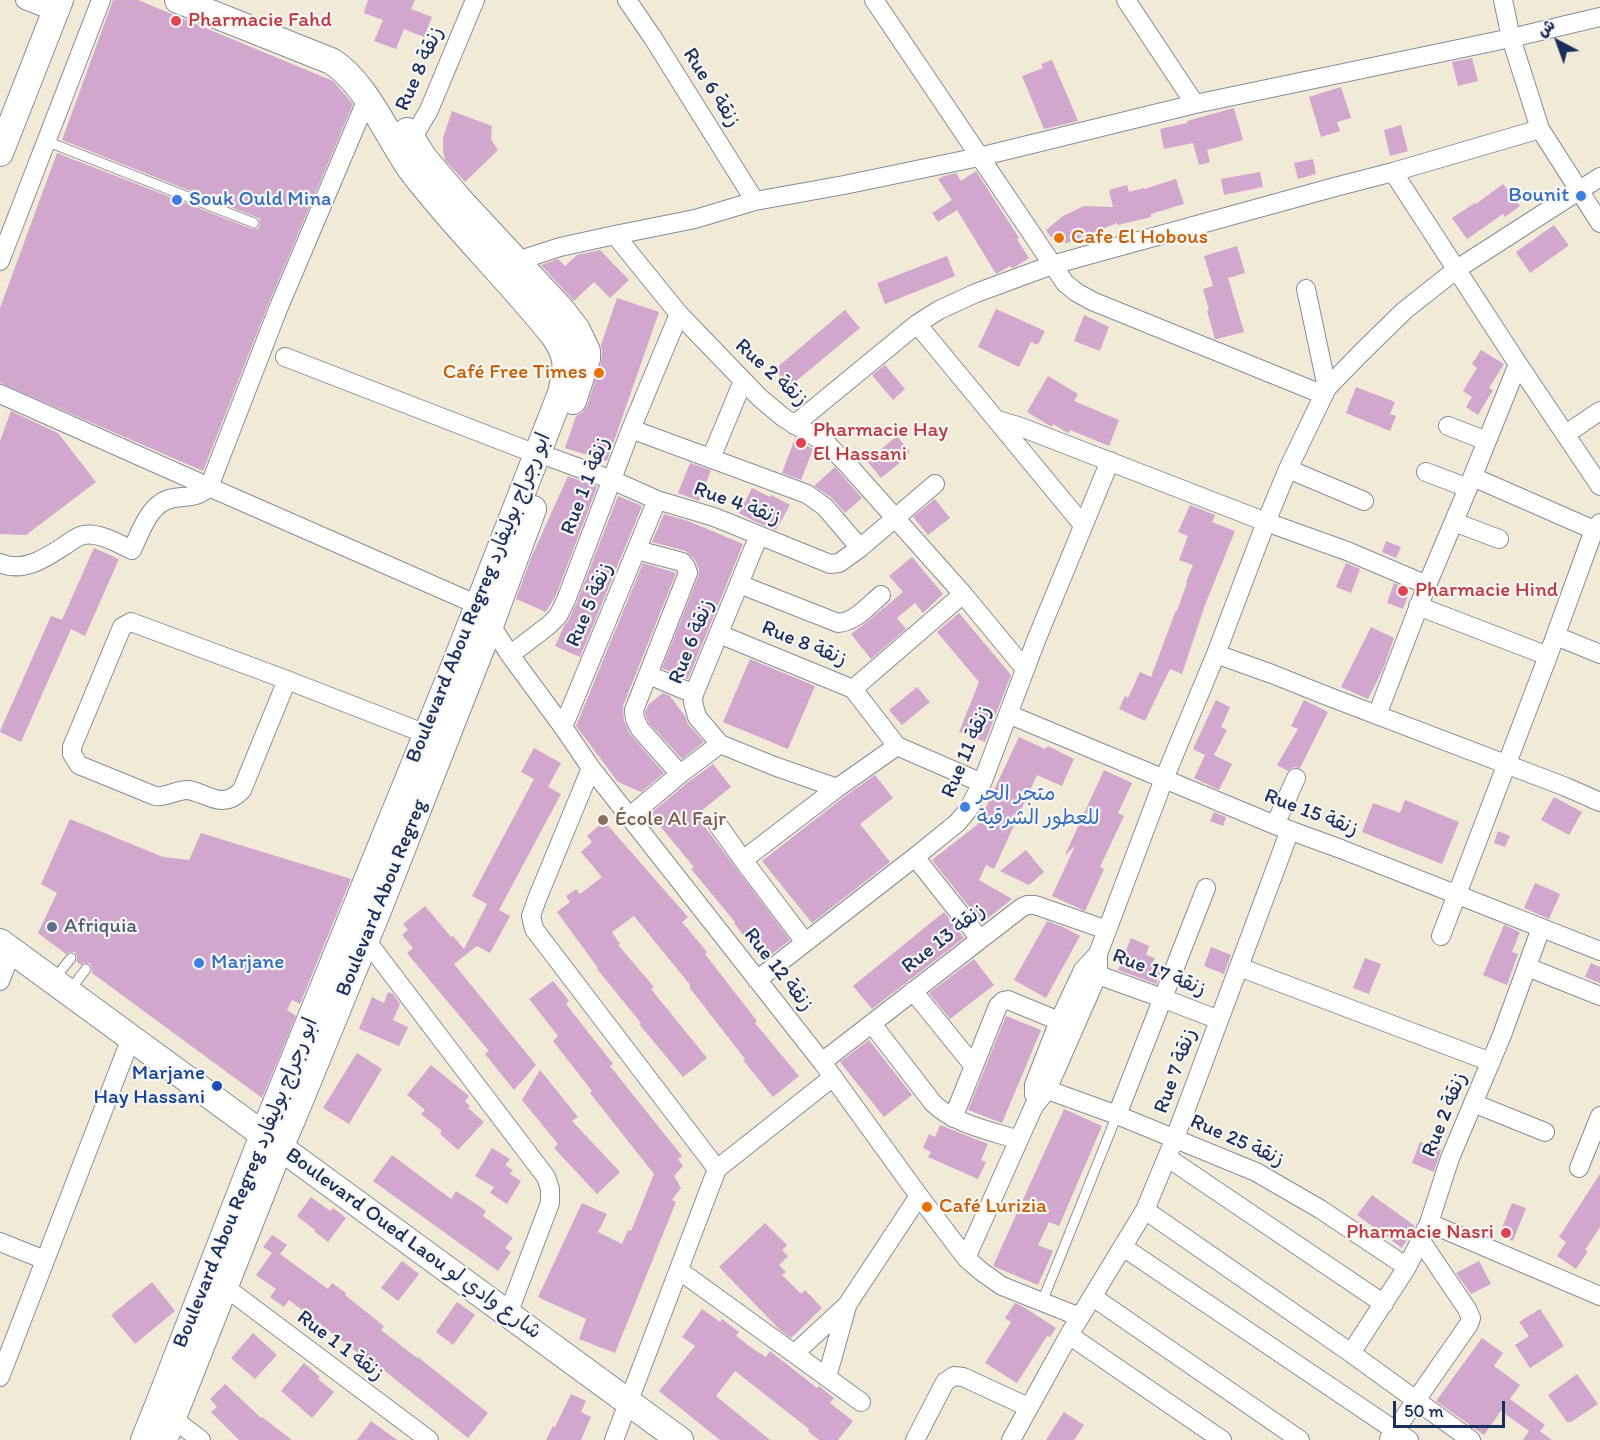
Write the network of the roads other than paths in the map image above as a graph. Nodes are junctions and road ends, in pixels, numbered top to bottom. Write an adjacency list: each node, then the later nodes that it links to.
1 (25, 0): 10 (street)
2 (101, 0): 16 (street)
3 (178, 0): 13 (main road)
4 (222, 0): 17 (main road)
5 (475, 0): 17 (street, Rue 8 زنقة)
6 (627, 0): 23 (street, Rue 6 زنقة)
7 (874, 0): 19 (street)
8 (1126, 0): 14 (street)
9 (1503, 0): 12 (street)
10 (57, 6): 18 (main road)
11 (1600, 17): 12 (street)
12 (1511, 38): 14 (street); 15 (street)
13 (367, 99): 17 (main road); 55 (street)
14 (1195, 104): 19 (street)
15 (1539, 129): 20 (street); 22 (street)
16 (46, 141): 24 (lane); 27 (street)
17 (405, 144): 29 (main road)
18 (0, 153)
19 (979, 157): 23 (street); 28 (street)
20 (1392, 172): 28 (street); 30 (street)
21 (1600, 177): 22 (street)
22 (1578, 191): 25 (street); 30 (street)
23 (756, 201): 26 (street)
24 (254, 223)
25 (1600, 223)
26 (615, 234): 29 (street); 32 (street, Rue 2 زنقة)
27 (0, 261)
28 (1052, 265): 33 (street); 37 (street)
29 (509, 268): 46 (main road, Boulevard Abou Regreg)
30 (1457, 269): 35 (street); 37 (street)
31 (1306, 289): 37 (street)
32 (679, 314): 36 (street, Rue 2 زنقة); 43 (street, Rue 1 زنقة 1)
33 (917, 324): 40 (street); 41 (street)
34 (285, 357): 46 (street, Rue 4 زنقة)
35 (1518, 364): 44 (street); 45 (street)
36 (743, 381): 41 (street, Rue 2 زنقة); 47 (street)
37 (1325, 391): 49 (street)
38 (0, 394): 55 (street)
39 (1600, 411): 44 (street)
40 (997, 420): 48 (street); 61 (street)
41 (794, 425): 58 (street, Rue 2 زنقة)
42 (1448, 426): 45 (street)
43 (631, 429): 47 (street); 52 (street, Rue 1 زنقة 1)
44 (1566, 434): 51 (street)
45 (1487, 441): 53 (street)
46 (544, 456): 52 (street, Rue 4 زنقة); 73 (main road, Boulevard Abou Regreg)
47 (711, 458): 65 (street)
48 (1110, 461): 59 (street); 61 (street, Rue 11 زنقة)
49 (1288, 469): 57 (street); 59 (street)
50 (1426, 472): 53 (street)
51 (1598, 476)
52 (612, 480): 56 (street, Rue 4 زنقة); 78 (street, Rue 1 زنقة 1)
53 (1470, 483): 60 (street); 62 (street)
54 (935, 484): 58 (street, Rue 4 زنقة)
55 (209, 487): 67 (street); 73 (street)
56 (657, 500): 63 (street, Rue 4 زنقة); 66 (street, Rue 5 زنقة)
57 (1365, 501)
58 (896, 517): 65 (street, Rue 4 زنقة); 70 (street, Rue 2 زنقة)
59 (1266, 522): 69 (street); 76 (street)
60 (1454, 522): 64 (street); 69 (street)
61 (1083, 525): 80 (street, Rue 11 زنقة)
62 (1597, 527): 75 (street)
63 (759, 535): 65 (street, Rue 4 زنقة); 68 (street, Rue 6 زنقة)
64 (1499, 539)
65 (860, 548)
66 (637, 550): 81 (street); 87 (street, Rue 5 زنقة)
67 (0, 563)
68 (739, 584): 71 (street); 74 (street, Rue 6 زنقة)
69 (1427, 585): 72 (street)
70 (963, 594): 80 (street, Rue 2 زنقة); 83 (street)
71 (881, 595)
72 (1418, 606): 79 (street); 86 (street)
73 (484, 615): 78 (street, Rue 12 زنقة); 88 (main road, Boulevard Abou Regreg ابو رجراج بوليفارد); 106 (main road, Boulevard Abou Regreg)
74 (719, 634): 83 (street, Rue 8 زنقة); 84 (street, Rue 6 زنقة)
75 (1556, 636): 77 (street); 79 (street)
76 (1216, 654): 86 (street); 95 (street)
77 (1600, 654)
78 (510, 655): 87 (street, Rue 12 زنقة)
79 (1548, 656): 91 (street)
80 (1025, 669): 85 (street, Rue 11 زنقة)
81 (649, 675): 84 (street); 93 (street)
82 (287, 680): 82 (street); 88 (street)
83 (853, 689): 90 (street, Rue 8 زنقة)
84 (694, 694): 89 (street, Rue 6 زنقة)
85 (1008, 714): 95 (street, Rue 15 زنقة); 96 (street, Rue 11 زنقة)
86 (1377, 715): 91 (street)
87 (563, 728): 92 (street, Rue 12 زنقة)
88 (426, 734): 106 (main road, Boulevard Abou Regreg ابو رجراج بوليفارد)
89 (720, 744): 93 (street); 97 (street, Rue 6 زنقة)
90 (897, 746): 96 (street, Rue 8 زنقة); 97 (street)
91 (1506, 765): 98 (street); 105 (street)
92 (591, 768): 99 (street, Rue 12 زنقة); 145 (street)
93 (680, 774): 99 (street)
94 (1296, 778): 101 (street, Rue 7 زنقة)
95 (1164, 779): 101 (street, Rue 15 زنقة); 108 (street)
96 (982, 783): 102 (street, Rue 11 زنقة)
97 (837, 788): 103 (street)
98 (1600, 802)
99 (629, 817): 120 (street, Rue 12 زنقة)
100 (718, 825): 103 (street)
101 (1282, 827): 105 (street, Rue 15 زنقة); 116 (street, Rue 7 زنقة)
102 (915, 856): 110 (street); 112 (street, Rue 11 زنقة)
103 (743, 860): 112 (street)
104 (1206, 888): 125 (street)
105 (1456, 894): 107 (street, Rue 15 زنقة); 109 (street)
106 (370, 903): 111 (main road, Boulevard Abou Regreg); 142 (main road, Boulevard Abou Regreg ابو رجراج بوليفارد)
107 (1541, 928): 114 (street, Rue 15 زنقة); 117 (street, Rue 2 زنقة)
108 (1107, 930): 110 (street, Rue 13 زنقة); 119 (street)
109 (1441, 936)
110 (980, 939): 123 (street, Rue 13 زنقة)
111 (366, 940): 142 (main road, Boulevard Abou Regreg); 162 (street)
112 (806, 942): 120 (street, Rue 11 زنقة)
113 (6, 946): 121 (street); 122 (main road, Boulevard Oued Laou شارع وادي لو)
114 (1600, 951)
115 (71, 958): 122 (lane)
116 (1239, 966): 126 (street, Rue 7 زنقة); 131 (street)
117 (1527, 967): 124 (street); 131 (street, Rue 2 زنقة)
118 (86, 969): 122 (lane)
119 (1090, 972): 125 (street, Rue 17 زنقة); 127 (street); 134 (street)
120 (757, 980): 130 (street, Rue 12 زنقة)
121 (0, 981)
122 (61, 986): 129 (main road, Boulevard Oued Laou شارع وادي لو)
123 (914, 991): 128 (street, Rue 13 زنقة); 132 (street)
124 (1600, 996)
125 (1162, 998): 126 (street, Rue 17 زنقة); 136 (street)
126 (1219, 1020): 140 (street, Rue 7 زنقة)
127 (1059, 1021): 132 (street); 134 (street)
128 (872, 1024): 130 (street, Rue 13 زنقة); 138 (street)
129 (131, 1038): 142 (main road, Boulevard Oued Laou شارع وادي لو); 153 (street)
130 (822, 1062): 133 (street, Rue 12 زنقة)
131 (1491, 1062): 135 (street, Rue 2 زنقة)
132 (973, 1065): 138 (street)
133 (833, 1077): 145 (street); 146 (street, Rue 12 زنقة)
134 (1040, 1087): 136 (street, Rue 25 زنقة); 141 (street)
135 (1473, 1103): 139 (street); 148 (street, Rue 2 زنقة)
136 (1117, 1115): 140 (street, Rue 25 زنقة); 159 (lane)
137 (1600, 1116): 144 (street)
138 (952, 1118): 141 (street)
139 (1545, 1131)
140 (1175, 1138): 143 (street, Rue 7 زنقة); 154 (street, Rue 25 زنقة)
141 (1019, 1140): 152 (street)
142 (272, 1141): 156 (main road, Boulevard Abou Regreg); 162 (main road, Boulevard Oued Laou شارع وادي لو); 173 (main road, Boulevard Abou Regreg ابو رجراج بوليفارد)
143 (1168, 1158): 147 (street, Rue 7 زنقة); 160 (street)
144 (1580, 1168)
145 (717, 1169): 155 (street)
146 (919, 1196): 152 (street, Rue 12 زنقة); 161 (street)
147 (1145, 1210): 151 (street, Rue 7 زنقة); 166 (street)
148 (1429, 1223): 149 (street, Rue 2 زنقة); 157 (street)
149 (1421, 1241): 154 (street, Rue 2 زنقة); 169 (street)
150 (0, 1242): 153 (street)
151 (1123, 1247): 158 (street, Rue 7 زنقة); 174 (street)
152 (966, 1258): 159 (street, Rue 12 زنقة)
153 (45, 1260): 167 (street)
154 (1407, 1267): 160 (street, Rue 2 زنقة)
155 (680, 1270): 165 (street); 170 (street)
156 (225, 1287): 173 (main road, Boulevard Abou Regreg); 177 (street, Rue 1 زنقة 1)
157 (1600, 1296)
158 (1093, 1297): 163 (street, Rue 7 زنقة); 183 (street)
159 (1042, 1302): 163 (street, Rue 12 زنقة)
160 (1384, 1304): 166 (street, Rue 2 زنقة)
161 (847, 1305): 165 (street); 168 (street)
162 (508, 1314): 170 (main road, Boulevard Oued Laou شارع وادي لو)
163 (1080, 1317): 164 (street, Rue 7 زنقة)
164 (1069, 1335): 172 (street, Rue 7 زنقة); 182 (street)
165 (795, 1353): 168 (street)
166 (1351, 1353): 169 (street)
167 (1, 1372)
168 (827, 1377): 171 (street)
169 (1416, 1399): 174 (street); 184 (street)
170 (629, 1402): 178 (street); 179 (main road, Boulevard Oued Laou شارع وادي لو)
171 (861, 1402)
172 (1028, 1407): 180 (street); 181 (street, Rue 7 زنقة)
173 (165, 1422): 175 (main road, Boulevard Abou Regreg ابو رجراج بوليفارد); 176 (street)
174 (1397, 1437)
175 (144, 1440)
176 (201, 1440)
177 (429, 1440)
178 (614, 1440)
179 (680, 1440)
180 (915, 1440)
181 (1011, 1440)
182 (1222, 1440)
183 (1300, 1440)
184 (1471, 1440)

